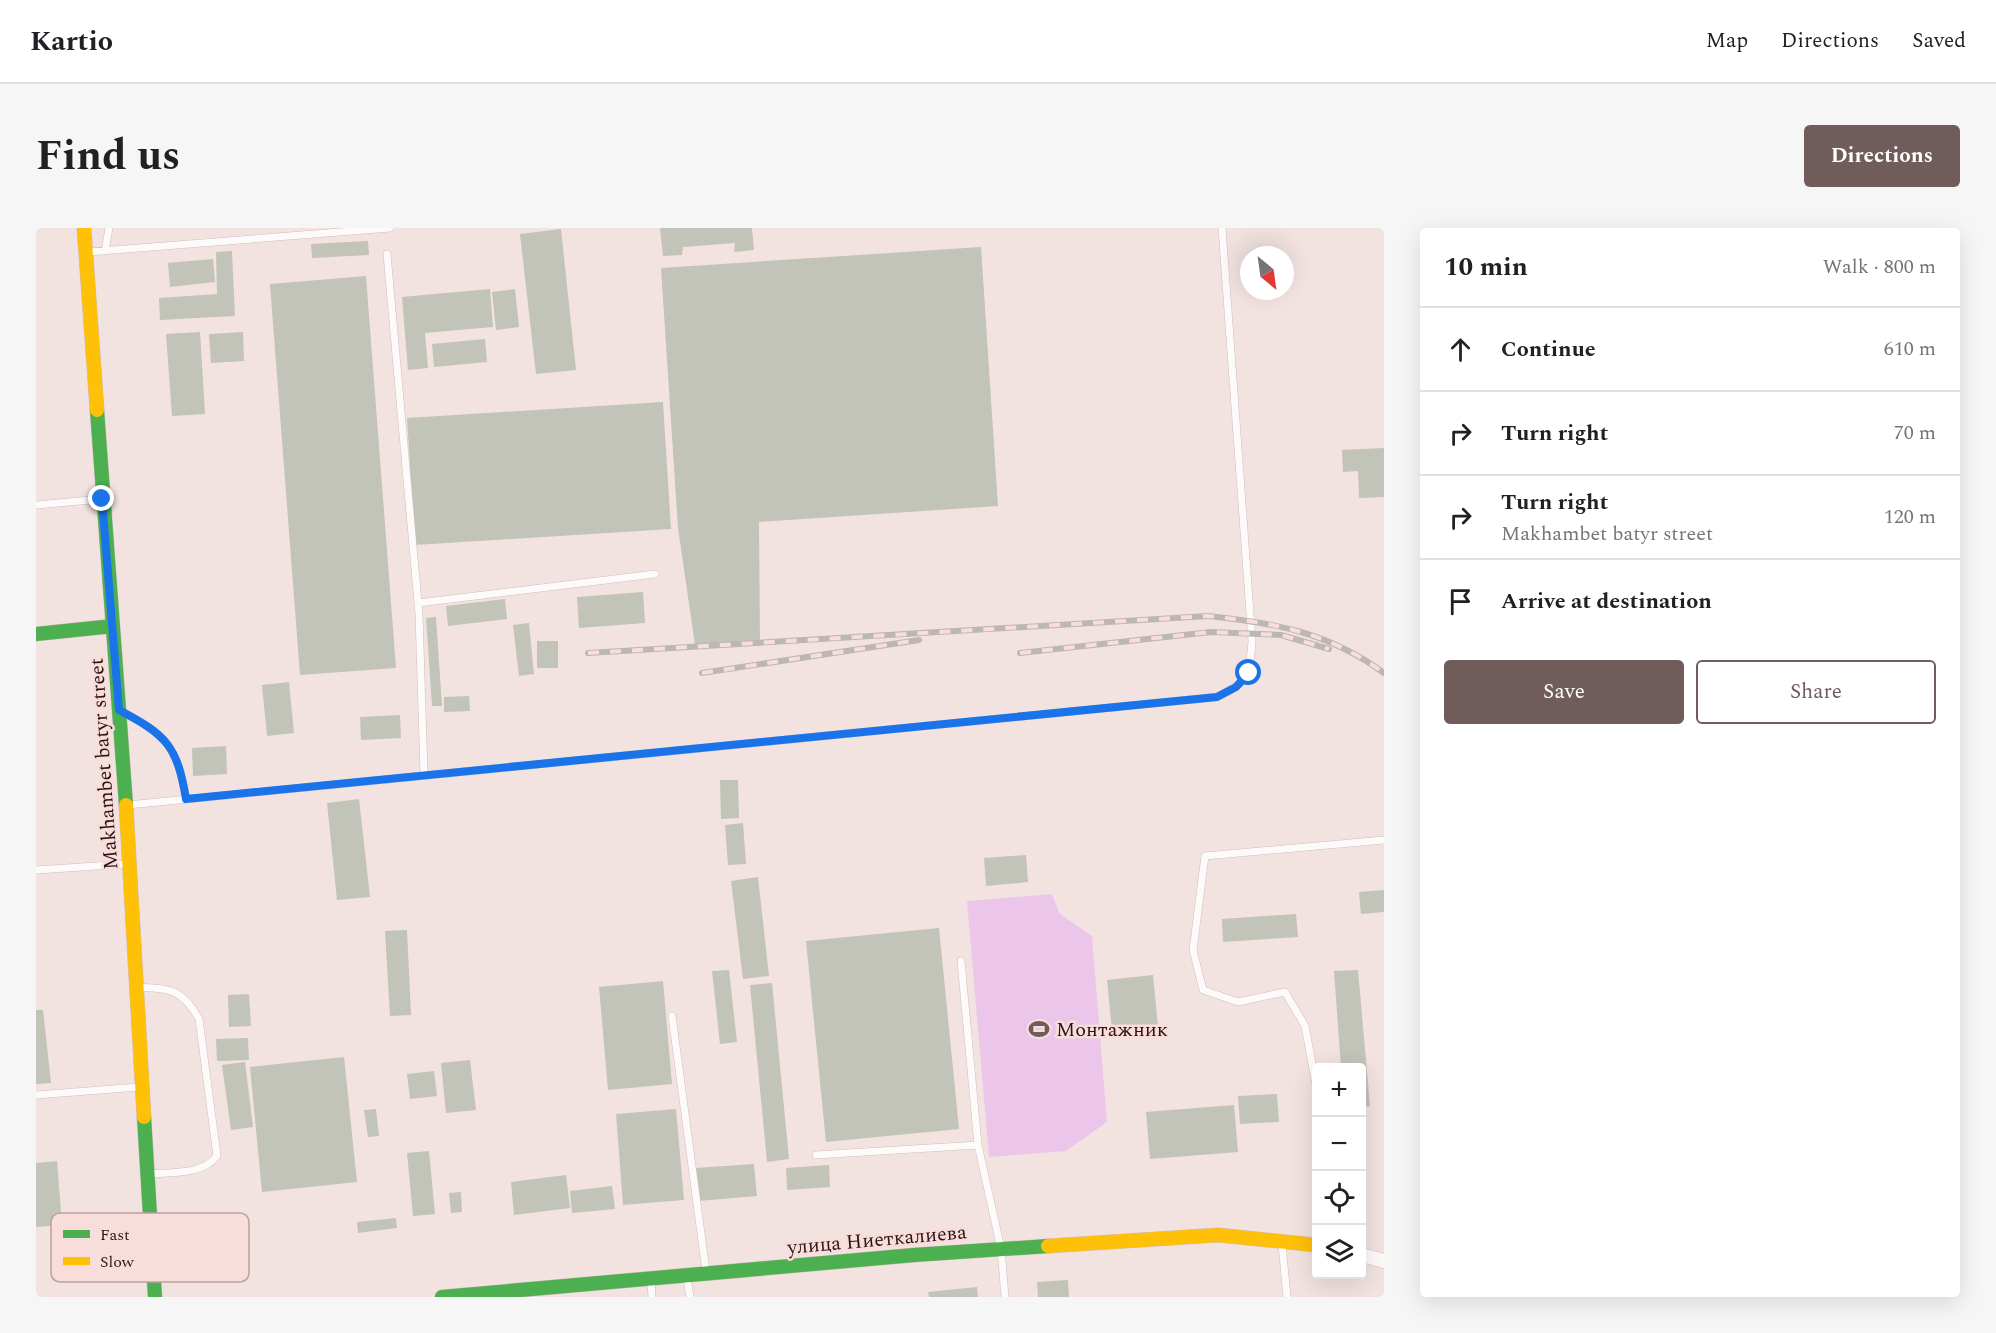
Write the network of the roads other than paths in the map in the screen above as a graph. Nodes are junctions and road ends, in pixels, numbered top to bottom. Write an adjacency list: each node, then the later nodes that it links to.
1 (84, 228): 6 (street, Makhambet batyr street)
2 (110, 228): 5 (lane)
3 (390, 228): 5 (lane)
4 (1222, 228): 15 (lane)
5 (105, 251): 6 (lane)
6 (85, 252): 8 (street, Makhambet batyr street)
7 (387, 254): 11 (lane)
8 (102, 499): 9 (lane); 12 (street, Makhambet batyr street)
9 (36, 506)
10 (655, 574): 11 (lane)
11 (418, 603): 15 (lane)
12 (113, 626): 13 (street); 14 (street, Makhambet batyr street)
13 (36, 634)
14 (119, 710): 16 (lane); 17 (street, Makhambet batyr street)
15 (424, 774): 16 (lane)
16 (186, 799): 17 (lane)
17 (126, 805): 19 (street, Makhambet batyr street)
18 (1384, 840): 24 (lane)
19 (129, 864): 20 (lane); 22 (street, Makhambet batyr street)
20 (36, 870)
21 (961, 961): 27 (lane)
22 (136, 987): 25 (street, Makhambet batyr street); 29 (lane)
23 (672, 1016): 36 (lane)
24 (1313, 1063)
25 (142, 1087): 26 (lane); 29 (street, Makhambet batyr street)
26 (36, 1095)
27 (978, 1145): 28 (lane); 33 (lane)
28 (816, 1155)
29 (149, 1174): 30 (street, Makhambet batyr street)
30 (151, 1213)
31 (1282, 1242): 32 (street, улица Ниеткалиева); 33 (street, улица Ниеткалиева); 45 (lane)
32 (1312, 1245)
33 (1001, 1249): 36 (street, улица Ниеткалиева); 44 (lane)
34 (1366, 1256): 35 (street)
35 (1384, 1261)
36 (706, 1273): 37 (street, улица Ниеткалиева)
37 (687, 1275): 38 (street, улица Ниеткалиева); 43 (lane)
38 (651, 1278): 41 (street, улица Ниеткалиева); 42 (lane)
39 (154, 1282): 40 (street, Makhambet batyr street)
40 (155, 1297)
41 (442, 1297)
42 (652, 1297)
43 (690, 1297)
44 (1005, 1297)
45 (1287, 1297)

